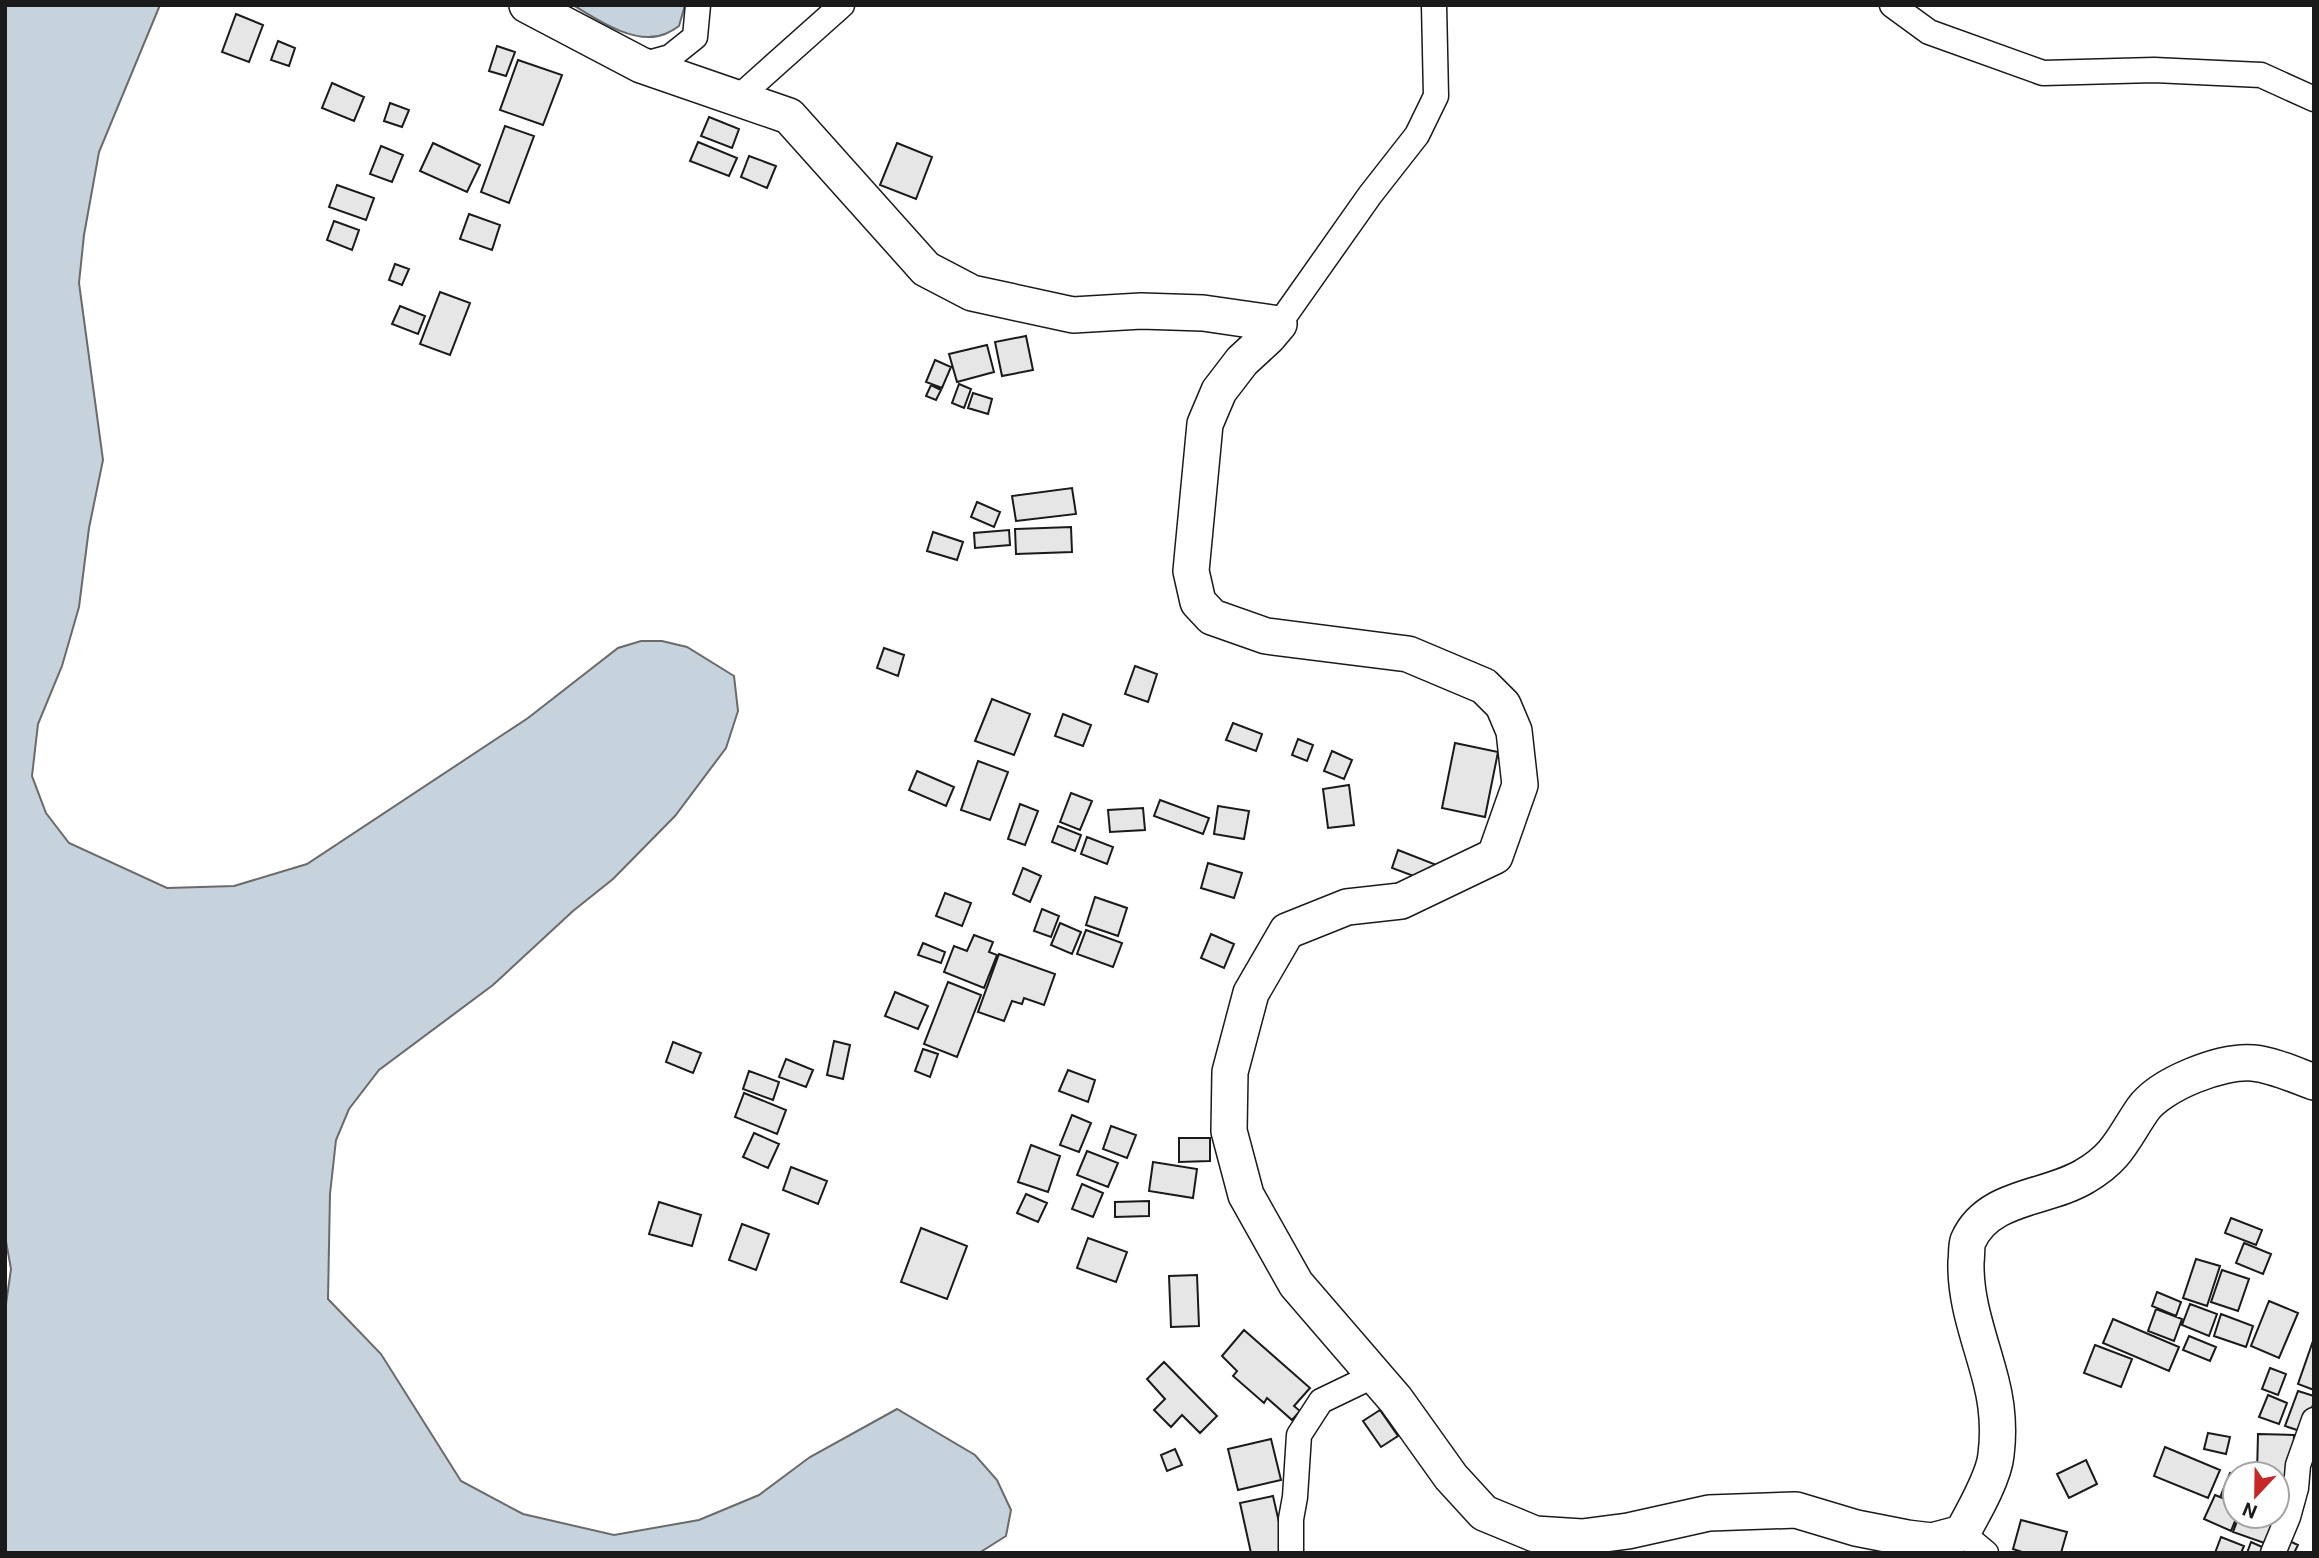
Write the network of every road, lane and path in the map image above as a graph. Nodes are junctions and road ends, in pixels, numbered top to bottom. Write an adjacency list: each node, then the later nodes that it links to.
1 (527, 5): 6 (street)
2 (698, 5): 6 (street)
3 (842, 5): 7 (street)
4 (1434, 5): 9 (street)
5 (1892, 5): 8 (street)
6 (641, 65): 7 (street)
7 (739, 97): 9 (street)
8 (2314, 99)
9 (1279, 324): 11 (street)
10 (2314, 1082): 14 (street)
11 (1375, 1375): 15 (street); 16 (street)
12 (2312, 1432): 13 (street)
13 (2305, 1489): 17 (street)
14 (1974, 1543): 15 (street)
15 (1888, 1544)
16 (1291, 1553)
17 (2273, 1553)

